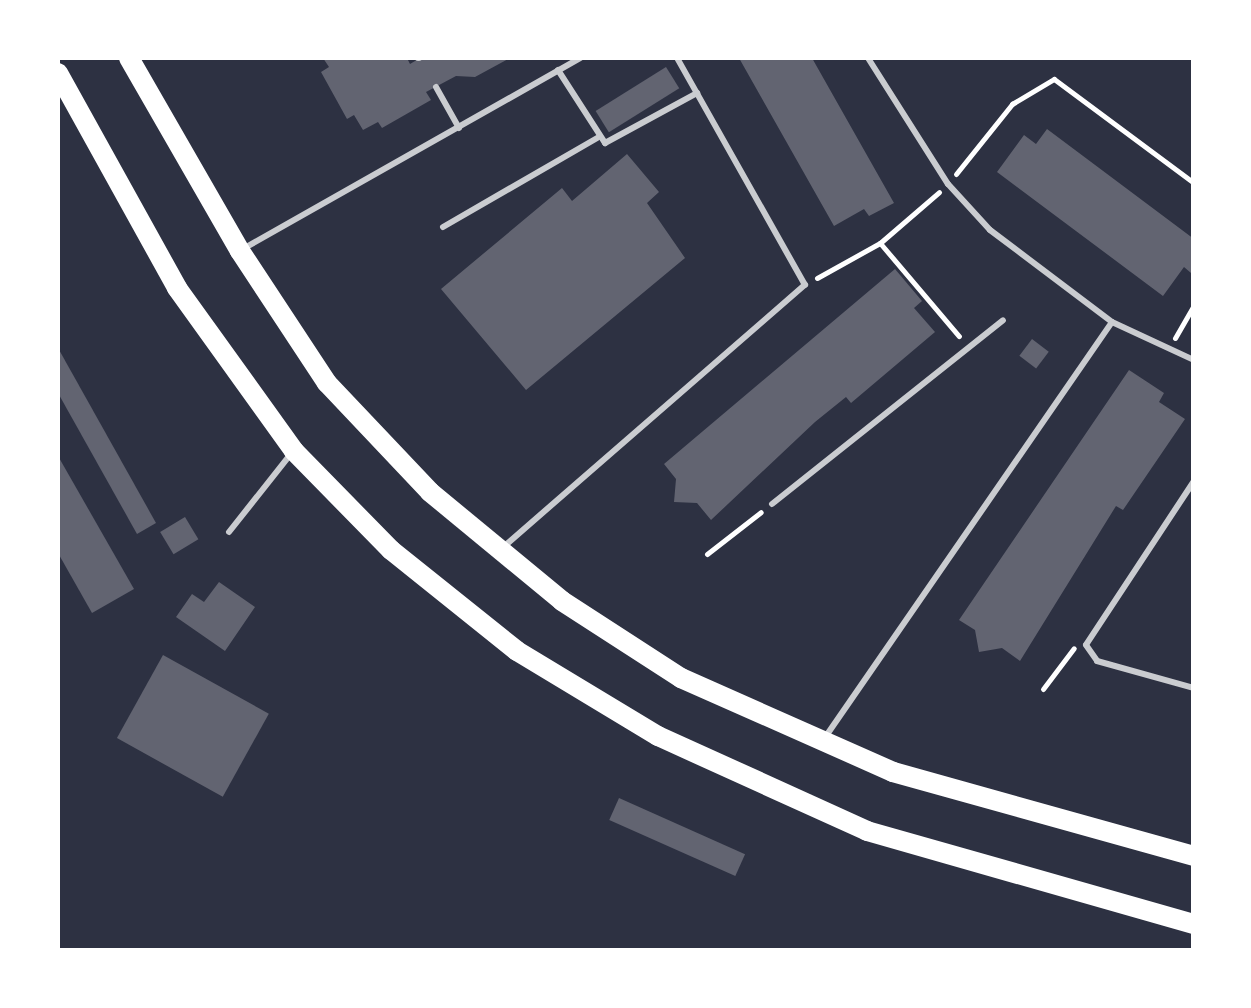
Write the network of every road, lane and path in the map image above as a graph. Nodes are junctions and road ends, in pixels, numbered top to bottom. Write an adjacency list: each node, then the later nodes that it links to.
1 (129, 58): 15 (main road)
2 (580, 58): 5 (lane)
3 (677, 58): 8 (lane)
4 (868, 58): 12 (lane)
5 (558, 70): 9 (lane); 10 (lane)
6 (58, 73): 23 (main road)
7 (436, 87): 9 (lane)
8 (697, 93): 10 (lane); 16 (lane)
9 (460, 128): 15 (lane)
10 (598, 138): 13 (lane)
11 (1194, 183): 12 (path)
12 (948, 184): 14 (path); 19 (lane)
13 (443, 228)
14 (880, 243): 16 (path); 20 (path)
15 (240, 251): 27 (main road)
16 (805, 285): 27 (lane)
17 (1194, 305): 21 (path)
18 (1003, 320): 20 (lane)
19 (1112, 322): 21 (lane); 32 (lane)
20 (968, 347): 25 (lane)
21 (1169, 349): 22 (lane)
22 (1194, 360)
23 (294, 450): 26 (lane); 34 (main road)
24 (1194, 481): 29 (lane)
25 (772, 504): 28 (path)
26 (228, 532)
27 (500, 549): 32 (main road)
28 (708, 554)
29 (1086, 645): 30 (lane); 31 (path)
30 (1194, 688)
31 (1043, 689)
32 (822, 741): 33 (main road)
33 (1194, 856)
34 (1194, 924)

